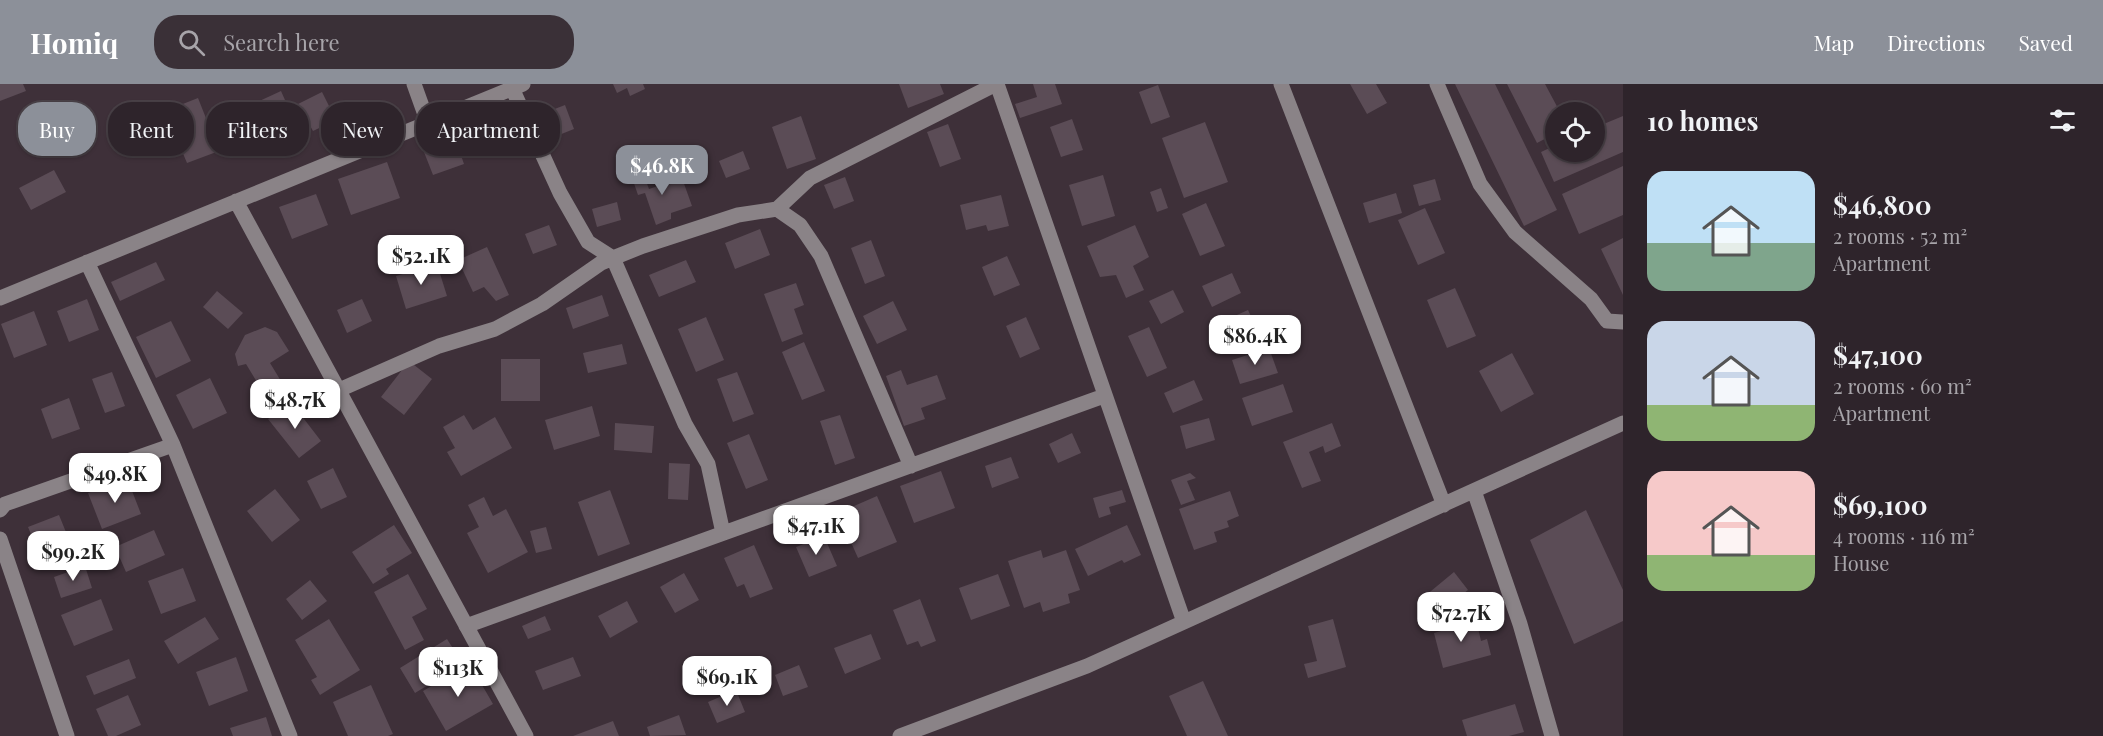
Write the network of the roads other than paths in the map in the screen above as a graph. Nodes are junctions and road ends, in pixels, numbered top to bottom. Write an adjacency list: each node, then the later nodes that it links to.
1 (414, 84): 6 (street)
2 (996, 84): 10 (street); 16 (street)
3 (1281, 84): 21 (street)
4 (1437, 84): 14 (street)
5 (518, 86): 7 (street); 11 (street)
6 (420, 102)
7 (479, 102)
8 (416, 128): 9 (street)
9 (236, 201): 12 (street); 15 (street)
10 (777, 209): 11 (street); 19 (street)
11 (613, 258): 15 (street); 23 (street)
12 (87, 262): 13 (street); 18 (street)
13 (0, 298)
14 (1623, 322)
15 (339, 390): 26 (street)
16 (1104, 396): 19 (street); 25 (street)
17 (1623, 423): 20 (street)
18 (173, 446): 22 (street); 28 (street)
19 (911, 466): 23 (street)
20 (1473, 491): 21 (street); 31 (street)
21 (1444, 505): 25 (street)
22 (0, 510)
23 (723, 533): 26 (street)
24 (0, 539): 27 (street)
25 (1184, 622): 30 (street)
26 (466, 626): 29 (street)
27 (67, 736)
28 (290, 736)
29 (526, 736)
30 (900, 736)
31 (1552, 736)

